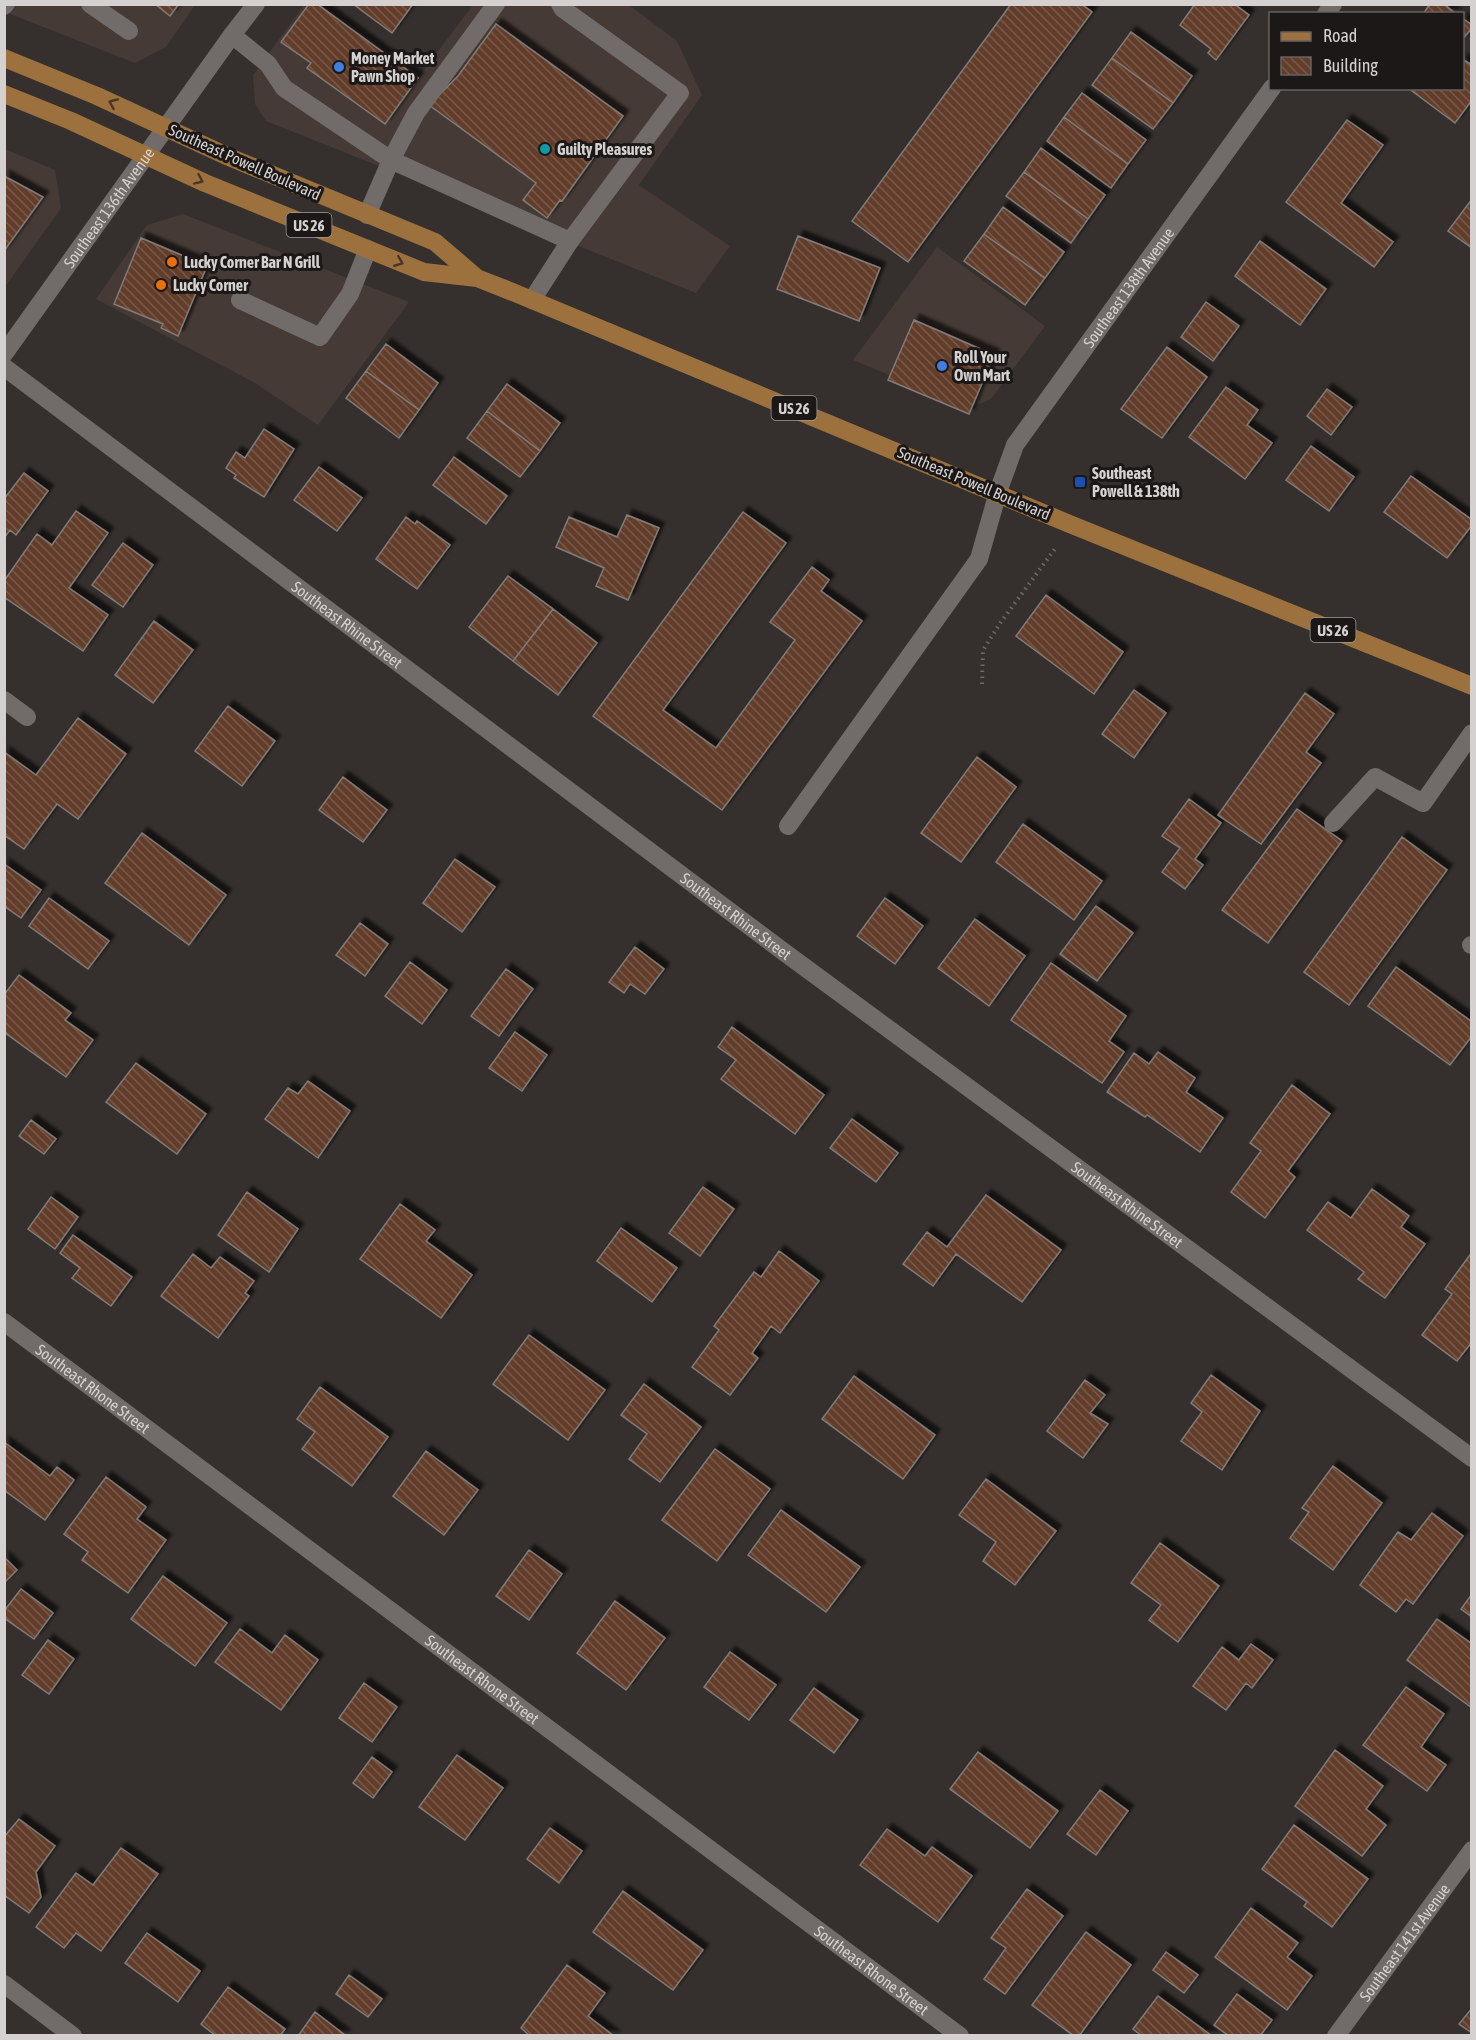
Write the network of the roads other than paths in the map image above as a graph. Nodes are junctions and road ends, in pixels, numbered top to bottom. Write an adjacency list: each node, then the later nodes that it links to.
1 (90, 4): 5 (street)
2 (256, 4): 6 (street, Southeast 136th Avenue)
3 (496, 4): 12 (street)
4 (560, 4): 14 (street)
5 (129, 31)
6 (232, 36): 10 (street, Southeast 136th Avenue); 12 (street)
7 (4, 58): 10 (main road, Southeast Powell Boulevard / US 26, one-way to 7)
8 (1271, 90): 21 (street, Southeast 138th Avenue)
9 (4, 94): 11 (main road, Southeast Powell Boulevard / US 26)
10 (167, 127): 11 (street, Southeast 136th Avenue); 13 (main road, Southeast Powell Boulevard / US 26)
11 (146, 156): 15 (main road, Southeast Powell Boulevard / US 26, one-way to 15); 19 (street, Southeast 136th Avenue)
12 (391, 160): 13 (street); 14 (street)
13 (367, 215): 16 (main road, Southeast Powell Boulevard / US 26)
14 (570, 241): 18 (street)
15 (368, 249): 16 (main road, Southeast Powell Boulevard / US 26, one-way to 16); 17 (street)
16 (477, 278): 18 (main road, Southeast Powell Boulevard / US 26)
17 (240, 300)
18 (532, 300): 21 (main road, Southeast Powell Boulevard / US 26)
19 (4, 354)
20 (4, 367): 29 (street, Southeast Rhine Street)
21 (998, 492): 22 (main road, Southeast Powell Boulevard / US 26); 27 (street, Southeast 138th Avenue)
22 (1472, 686)
23 (4, 700): 24 (street)
24 (27, 717)
25 (1472, 733): 26 (street)
26 (1333, 823)
27 (788, 826)
28 (4, 1322): 33 (street, Southeast Rhone Street)
29 (1472, 1458)
30 (1472, 1850): 34 (street, Southeast 141st Avenue)
31 (4, 1984): 32 (street)
32 (73, 2036)
33 (960, 2036)
34 (1336, 2036)

